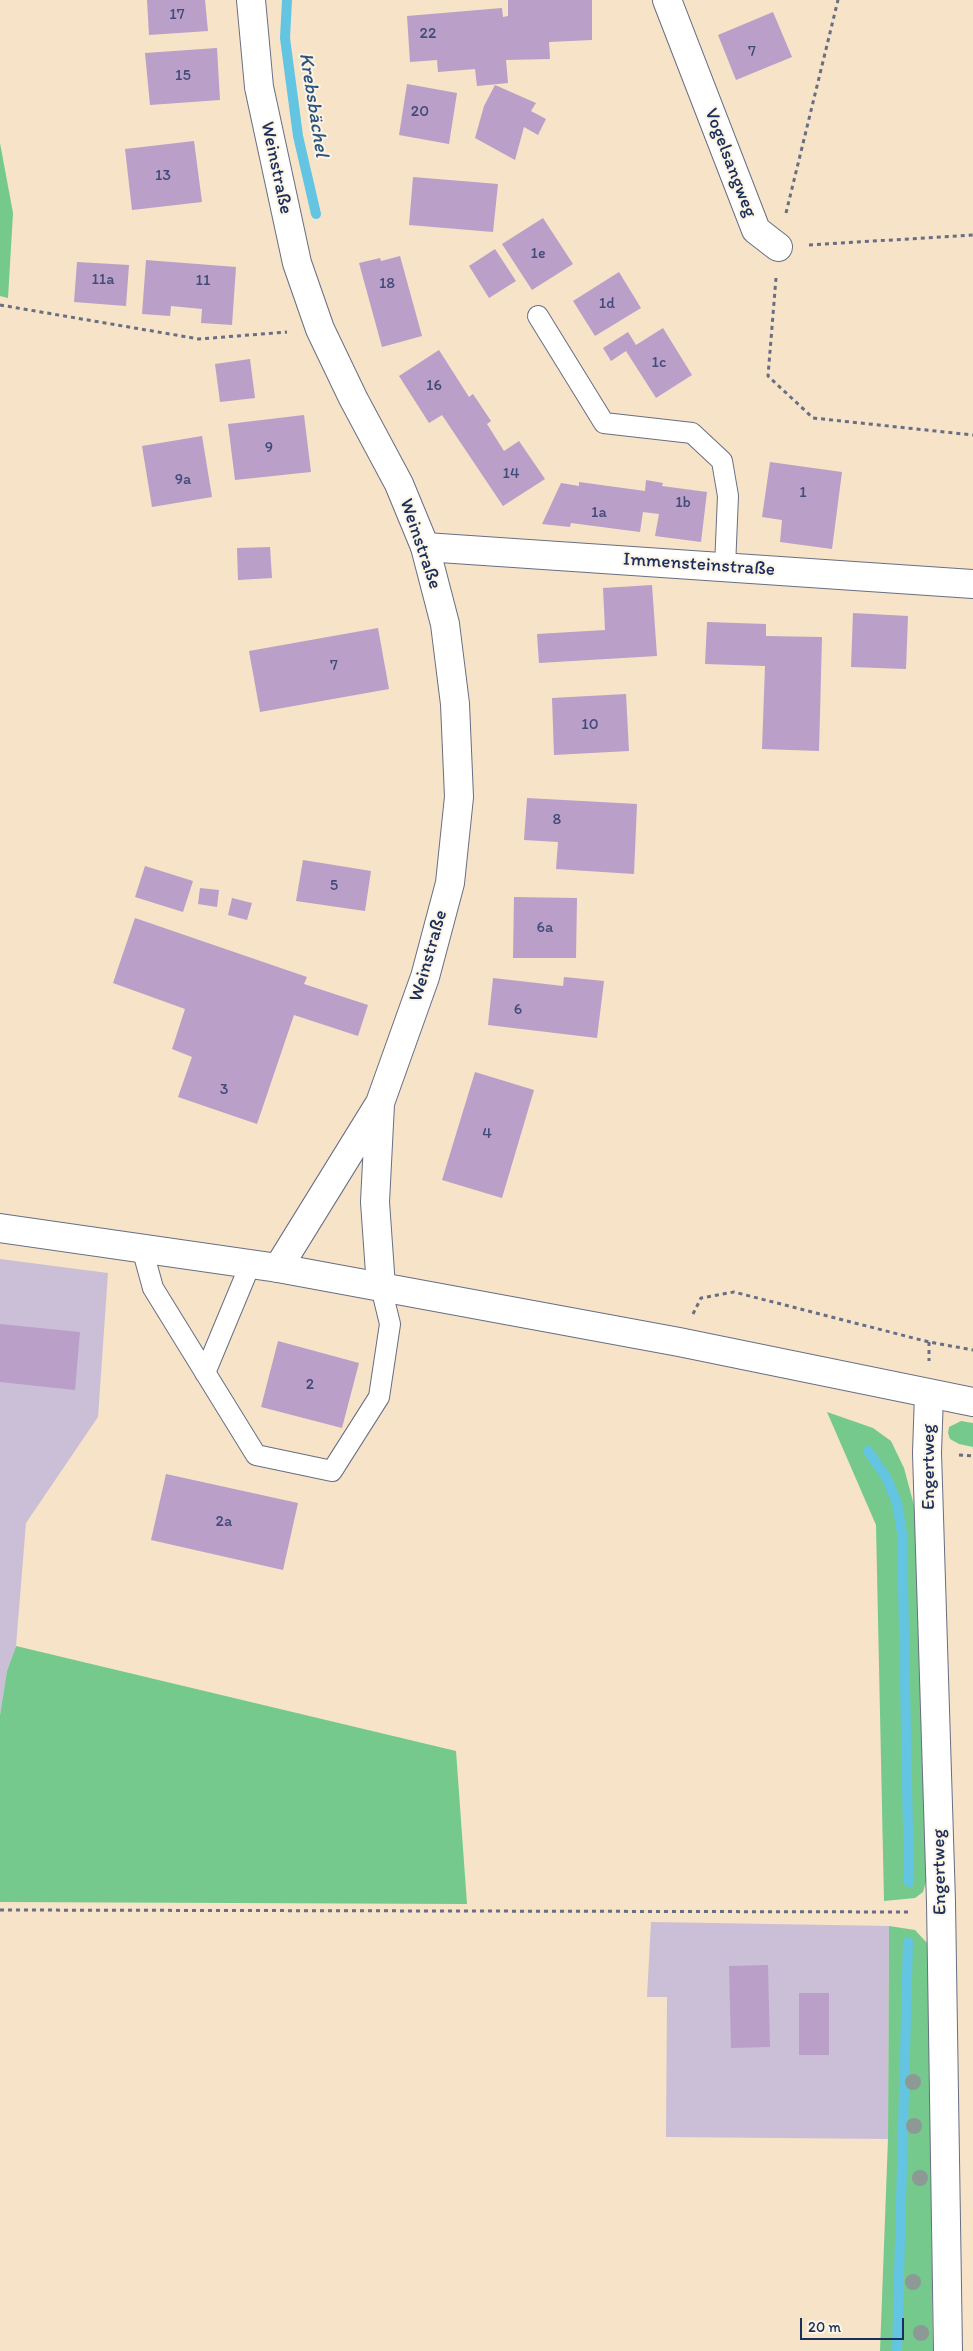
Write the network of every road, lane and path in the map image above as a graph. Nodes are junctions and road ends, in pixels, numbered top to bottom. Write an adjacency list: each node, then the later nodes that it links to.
1 (251, 0): 8 (main road, Weinstraße)
2 (667, 0): 5 (main road, Vogelsangweg)
3 (838, 0): 5 (path)
4 (973, 235): 5 (path)
5 (778, 247): 9 (path)
6 (0, 305): 8 (path)
7 (538, 316): 11 (lane)
8 (320, 329): 10 (main road, Weinstraße)
9 (973, 435)
10 (425, 547): 11 (main road, Immensteinstraße); 13 (main road, Weinstraße)
11 (725, 567): 12 (main road, Immensteinstraße)
12 (973, 584)
13 (380, 1103): 17 (main road, Weinstraße); 18 (main road, Weinstraße)
14 (0, 1228): 15 (main road)
15 (142, 1248): 16 (main road); 21 (lane)
16 (250, 1265): 17 (main road); 21 (lane)
17 (278, 1268): 18 (main road)
18 (381, 1287): 19 (main road); 21 (lane)
19 (679, 1342): 20 (path); 22 (main road)
20 (973, 1350)
21 (205, 1373)
22 (930, 1394): 23 (main road); 25 (main road, Engertweg)
23 (973, 1402)
24 (0, 1910): 25 (path)
25 (941, 1912): 26 (main road, Engertweg)
26 (948, 2351)

